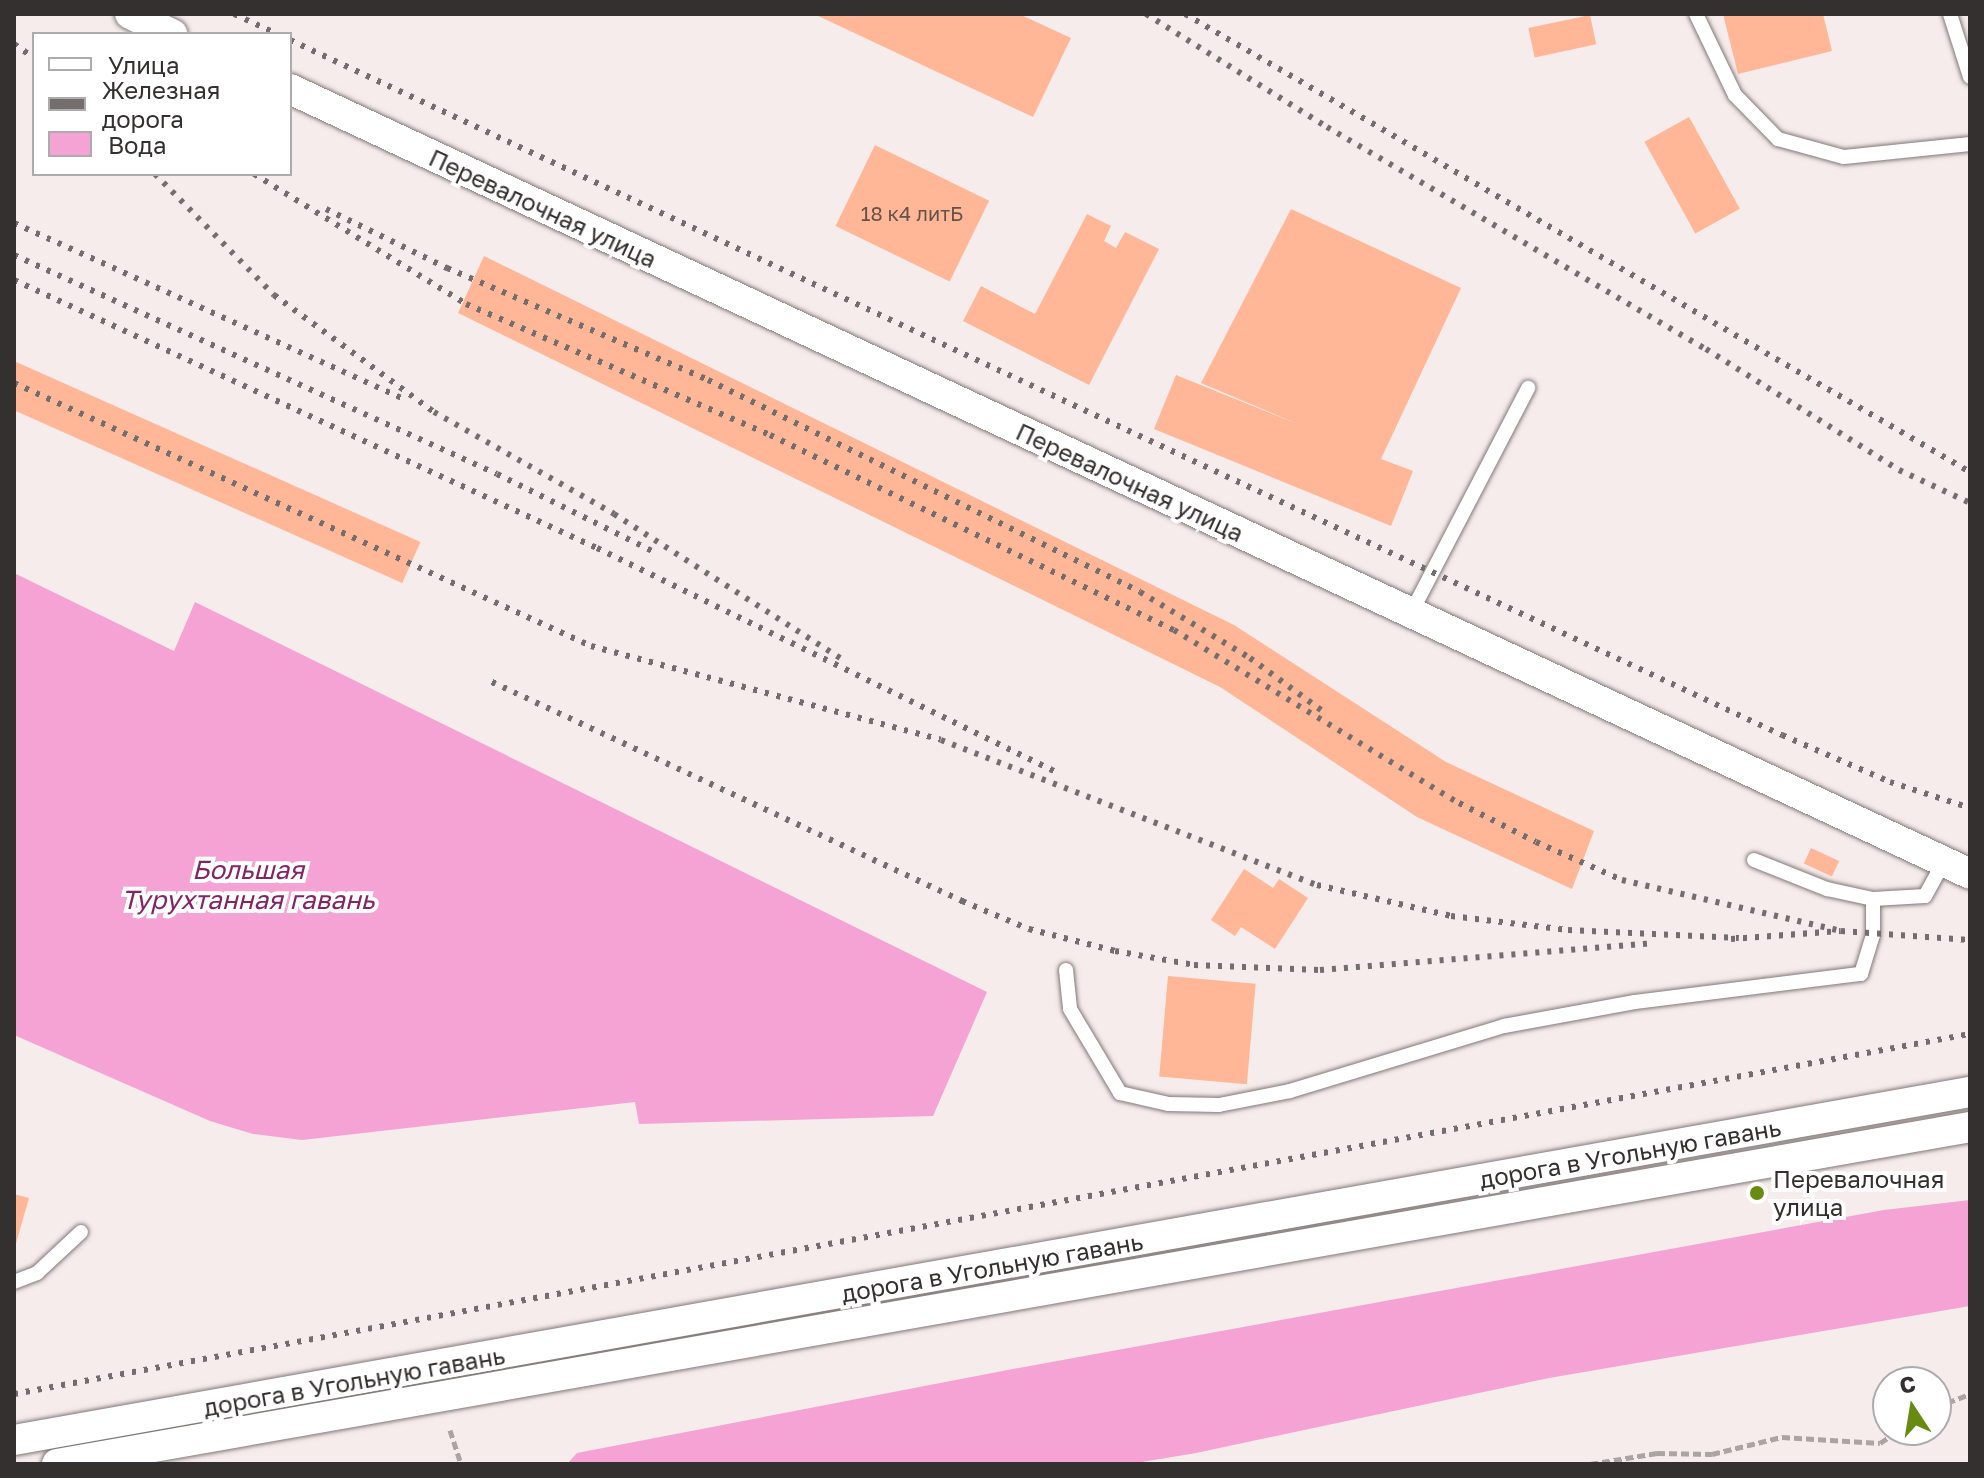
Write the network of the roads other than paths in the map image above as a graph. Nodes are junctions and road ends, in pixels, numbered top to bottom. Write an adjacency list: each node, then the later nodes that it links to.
1 (130, 14): 4 (street)
2 (1696, 14): 7 (lane)
3 (1950, 14): 5 (lane)
4 (168, 32)
5 (1970, 77)
6 (292, 90): 9 (street, Перевалочная улица)
7 (1970, 144)
8 (1528, 388): 9 (lane)
9 (1411, 613): 11 (street, Перевалочная улица)
10 (1754, 860): 12 (lane)
11 (1957, 868): 12 (lane)
12 (1873, 899): 13 (lane)
13 (1066, 970)
14 (1970, 1092): 18 (street, дорога в Угольную гавань)
15 (1970, 1127): 19 (street, дорога в Угольную гавань)
16 (81, 1232): 17 (lane)
17 (14, 1282)
18 (14, 1440)
19 (57, 1464)

